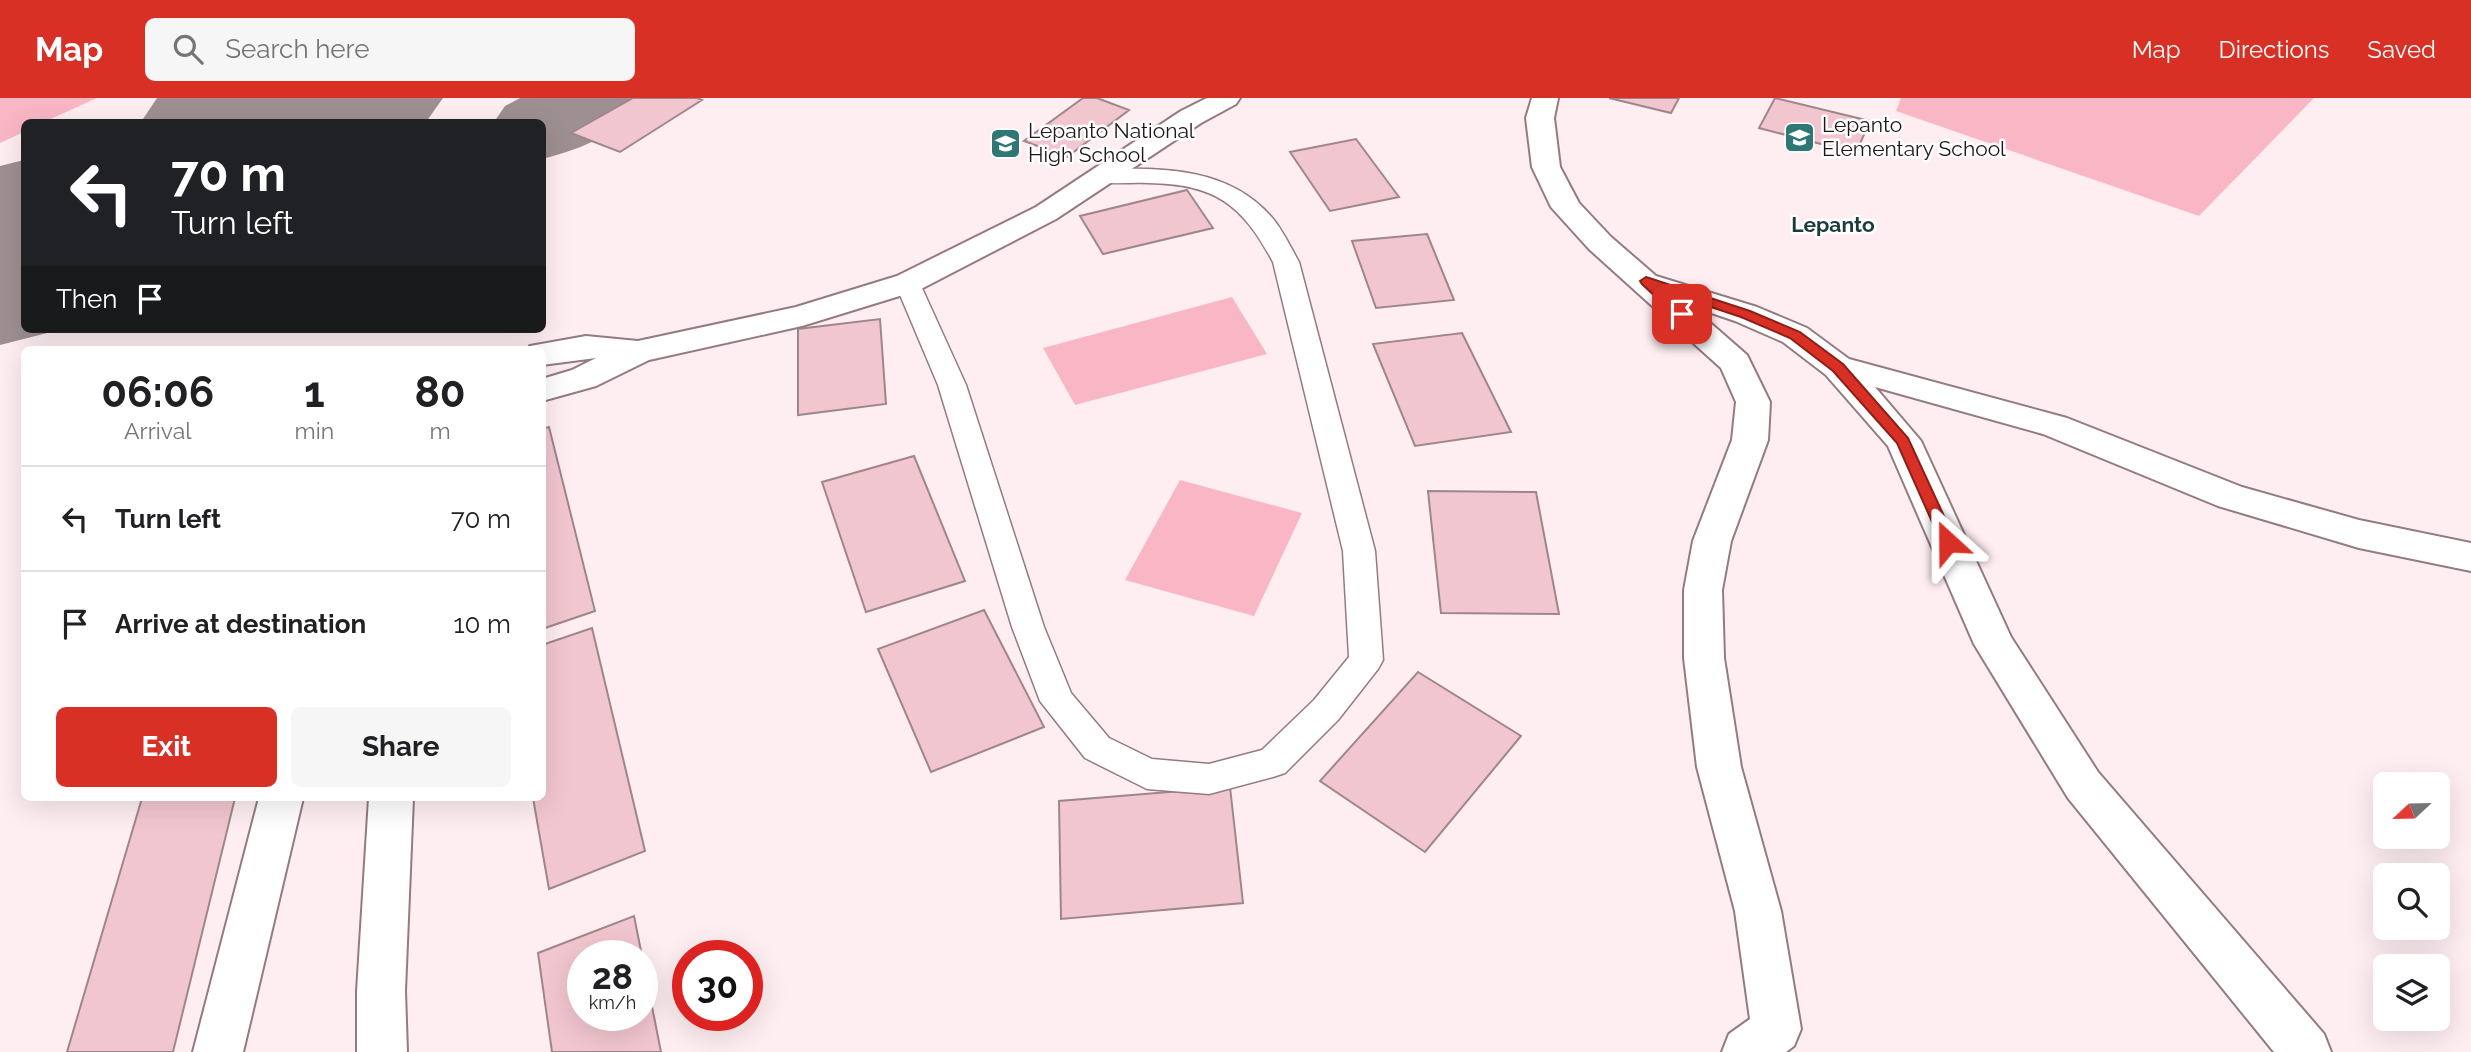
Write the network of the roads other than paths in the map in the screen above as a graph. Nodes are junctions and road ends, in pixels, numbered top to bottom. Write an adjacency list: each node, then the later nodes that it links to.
1 (1227, 98): 3 (street)
2 (1545, 98): 4 (street)
3 (1101, 176): 5 (street); 5 (lane)
4 (1646, 281): 8 (street); 13 (street)
5 (908, 283): 6 (street)
6 (639, 351): 7 (street); 9 (street)
7 (546, 353)
8 (1838, 368): 10 (street); 16 (street)
9 (546, 389)
10 (2471, 557)
11 (280, 801): 14 (street)
12 (391, 801): 15 (street)
13 (1771, 1044)
14 (218, 1052)
15 (382, 1052)
16 (2306, 1052)

